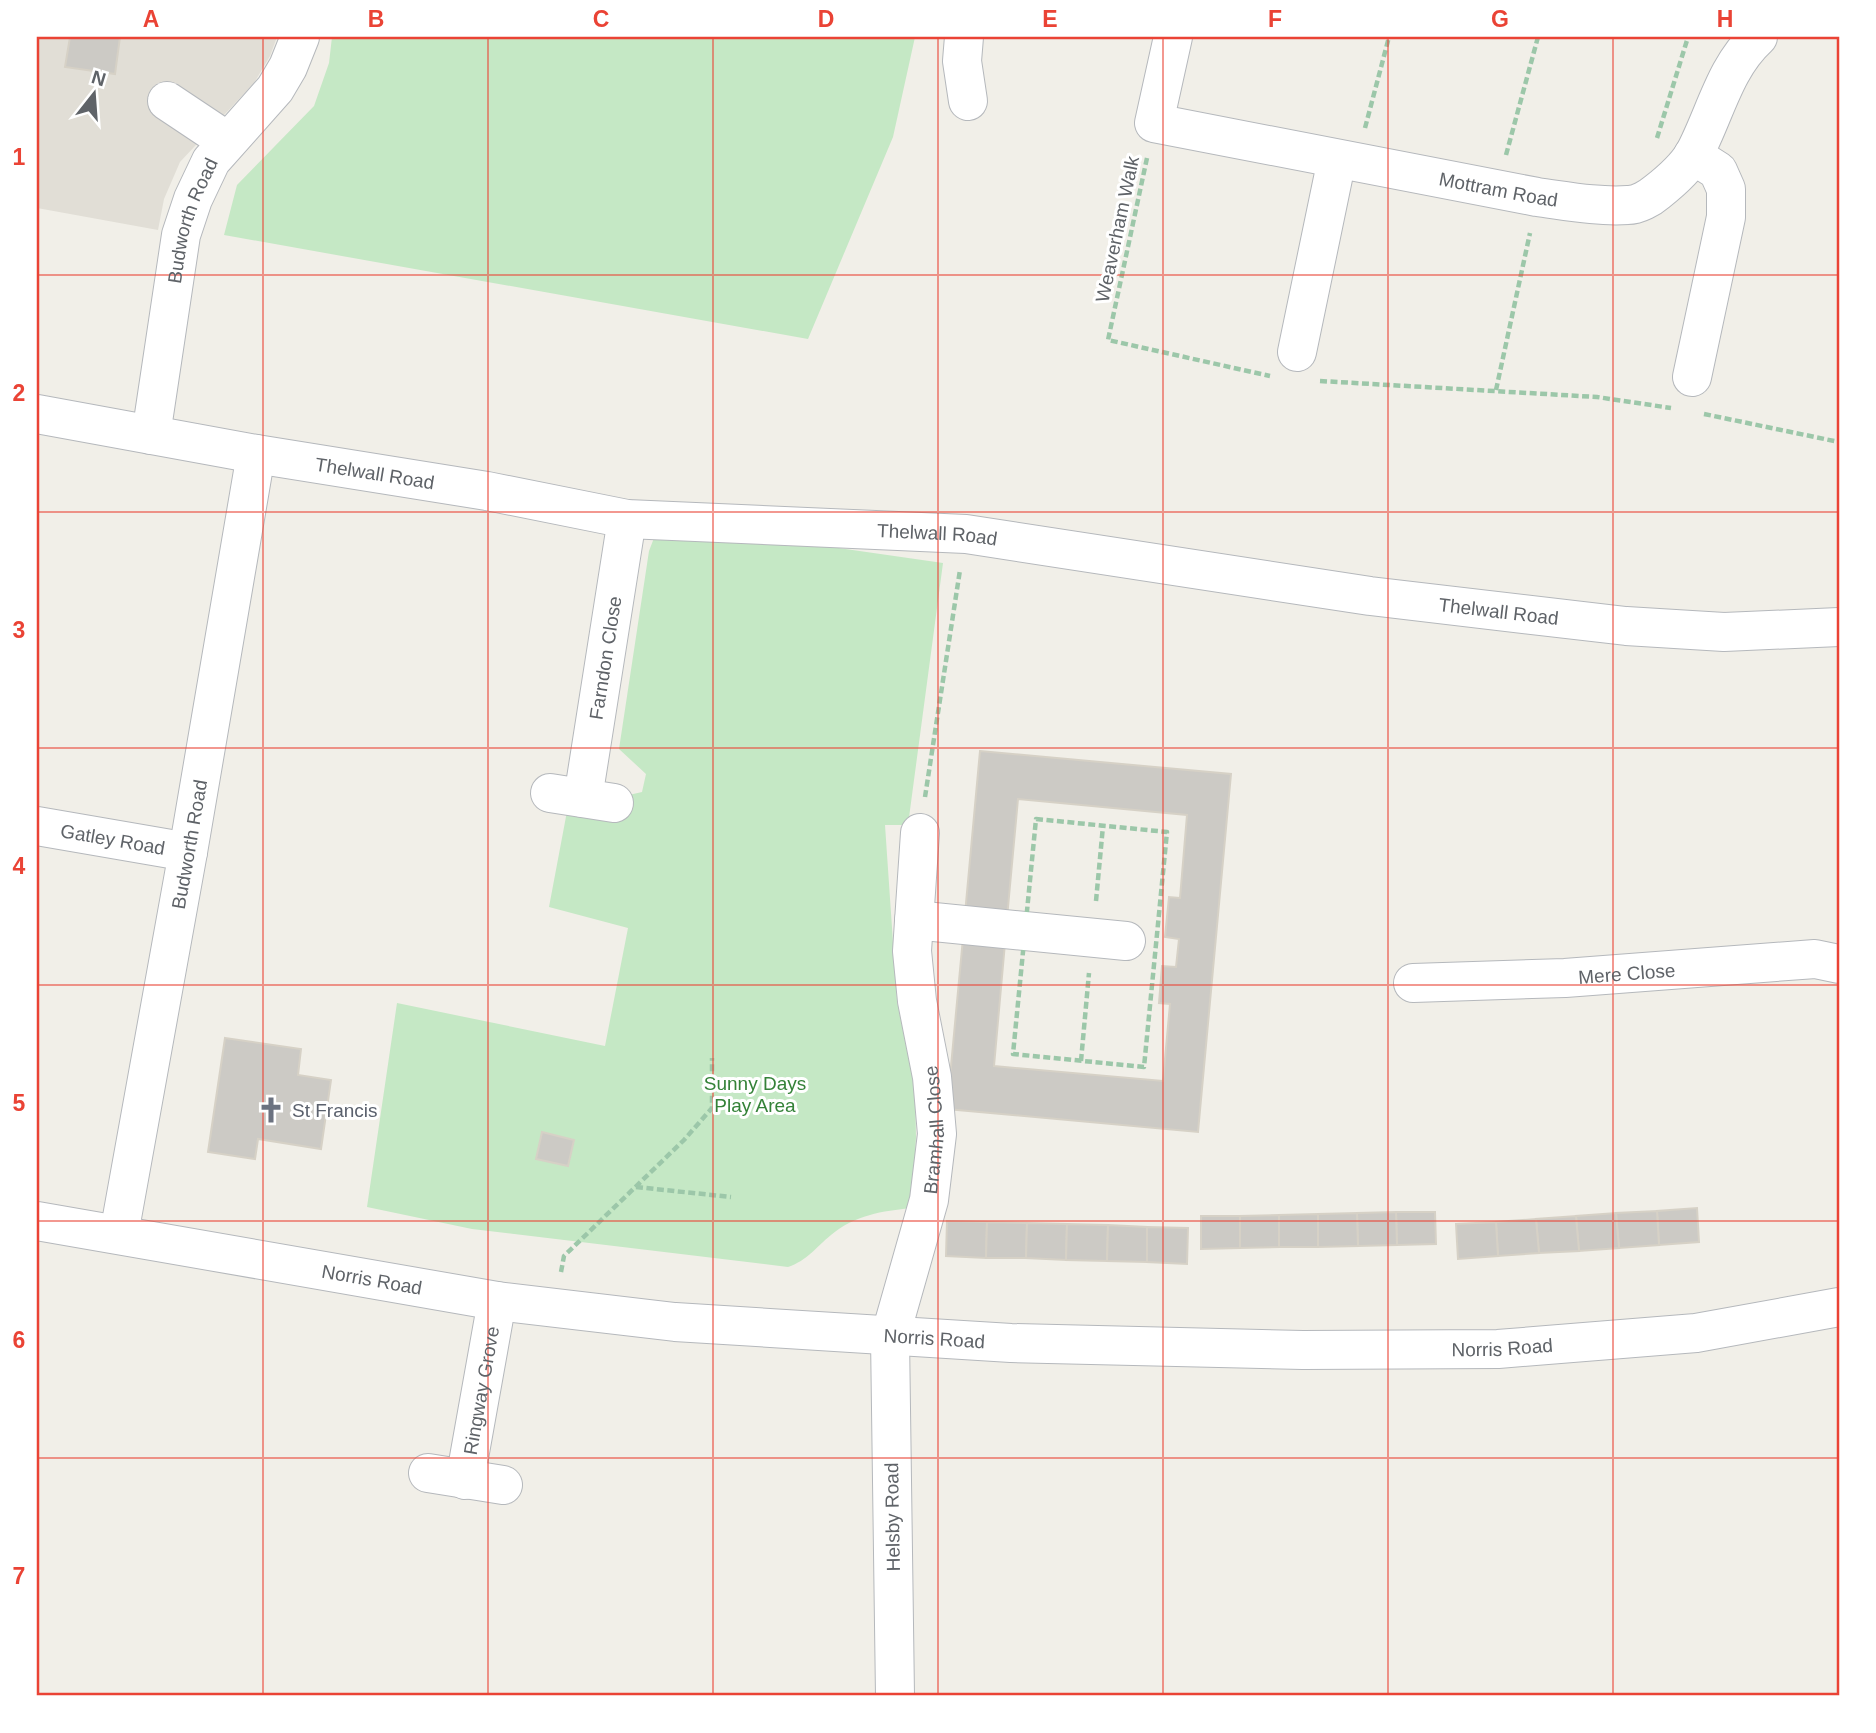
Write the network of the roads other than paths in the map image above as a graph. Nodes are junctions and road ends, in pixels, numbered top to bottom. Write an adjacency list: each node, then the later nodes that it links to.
1 (300, 37): 7 (street, Budworth Road)
2 (964, 37): 6 (street)
3 (1172, 37): 9 (street, Mottram Road)
4 (1758, 37): 8 (street, Mottram Road)
5 (167, 101): 7 (street)
6 (968, 101)
7 (227, 141): 13 (street, Budworth Road)
8 (1693, 155): 9 (street, Mottram Road); 11 (street)
9 (1347, 161): 10 (street)
10 (1298, 370)
11 (1691, 399)
12 (37, 414): 13 (street, Thelwall Road)
13 (151, 435): 14 (street, Thelwall Road)
14 (256, 454): 15 (street, Thelwall Road); 20 (street, Budworth Road)
15 (627, 519): 16 (street, Thelwall Road); 17 (street, Farndon Close)
16 (1839, 627)
17 (582, 798)
18 (37, 826): 20 (street, Gatley Road)
19 (920, 832): 21 (street, Bramhall Close)
20 (188, 852): 26 (street, Budworth Road)
21 (914, 920): 22 (street); 29 (street, Bramhall Close)
22 (1126, 940)
23 (1839, 964): 24 (street, Mere Close)
24 (1413, 983)
25 (37, 1221): 26 (street, Norris Road)
26 (119, 1234): 27 (street, Norris Road)
27 (497, 1301): 29 (street, Norris Road); 31 (street, Ringway Grove)
28 (1839, 1307): 29 (street, Norris Road)
29 (890, 1337): 33 (street, Helsby Road)
30 (428, 1473): 31 (street, Ringway Grove)
31 (465, 1479): 32 (street, Ringway Grove)
32 (503, 1485)
33 (895, 1696)

